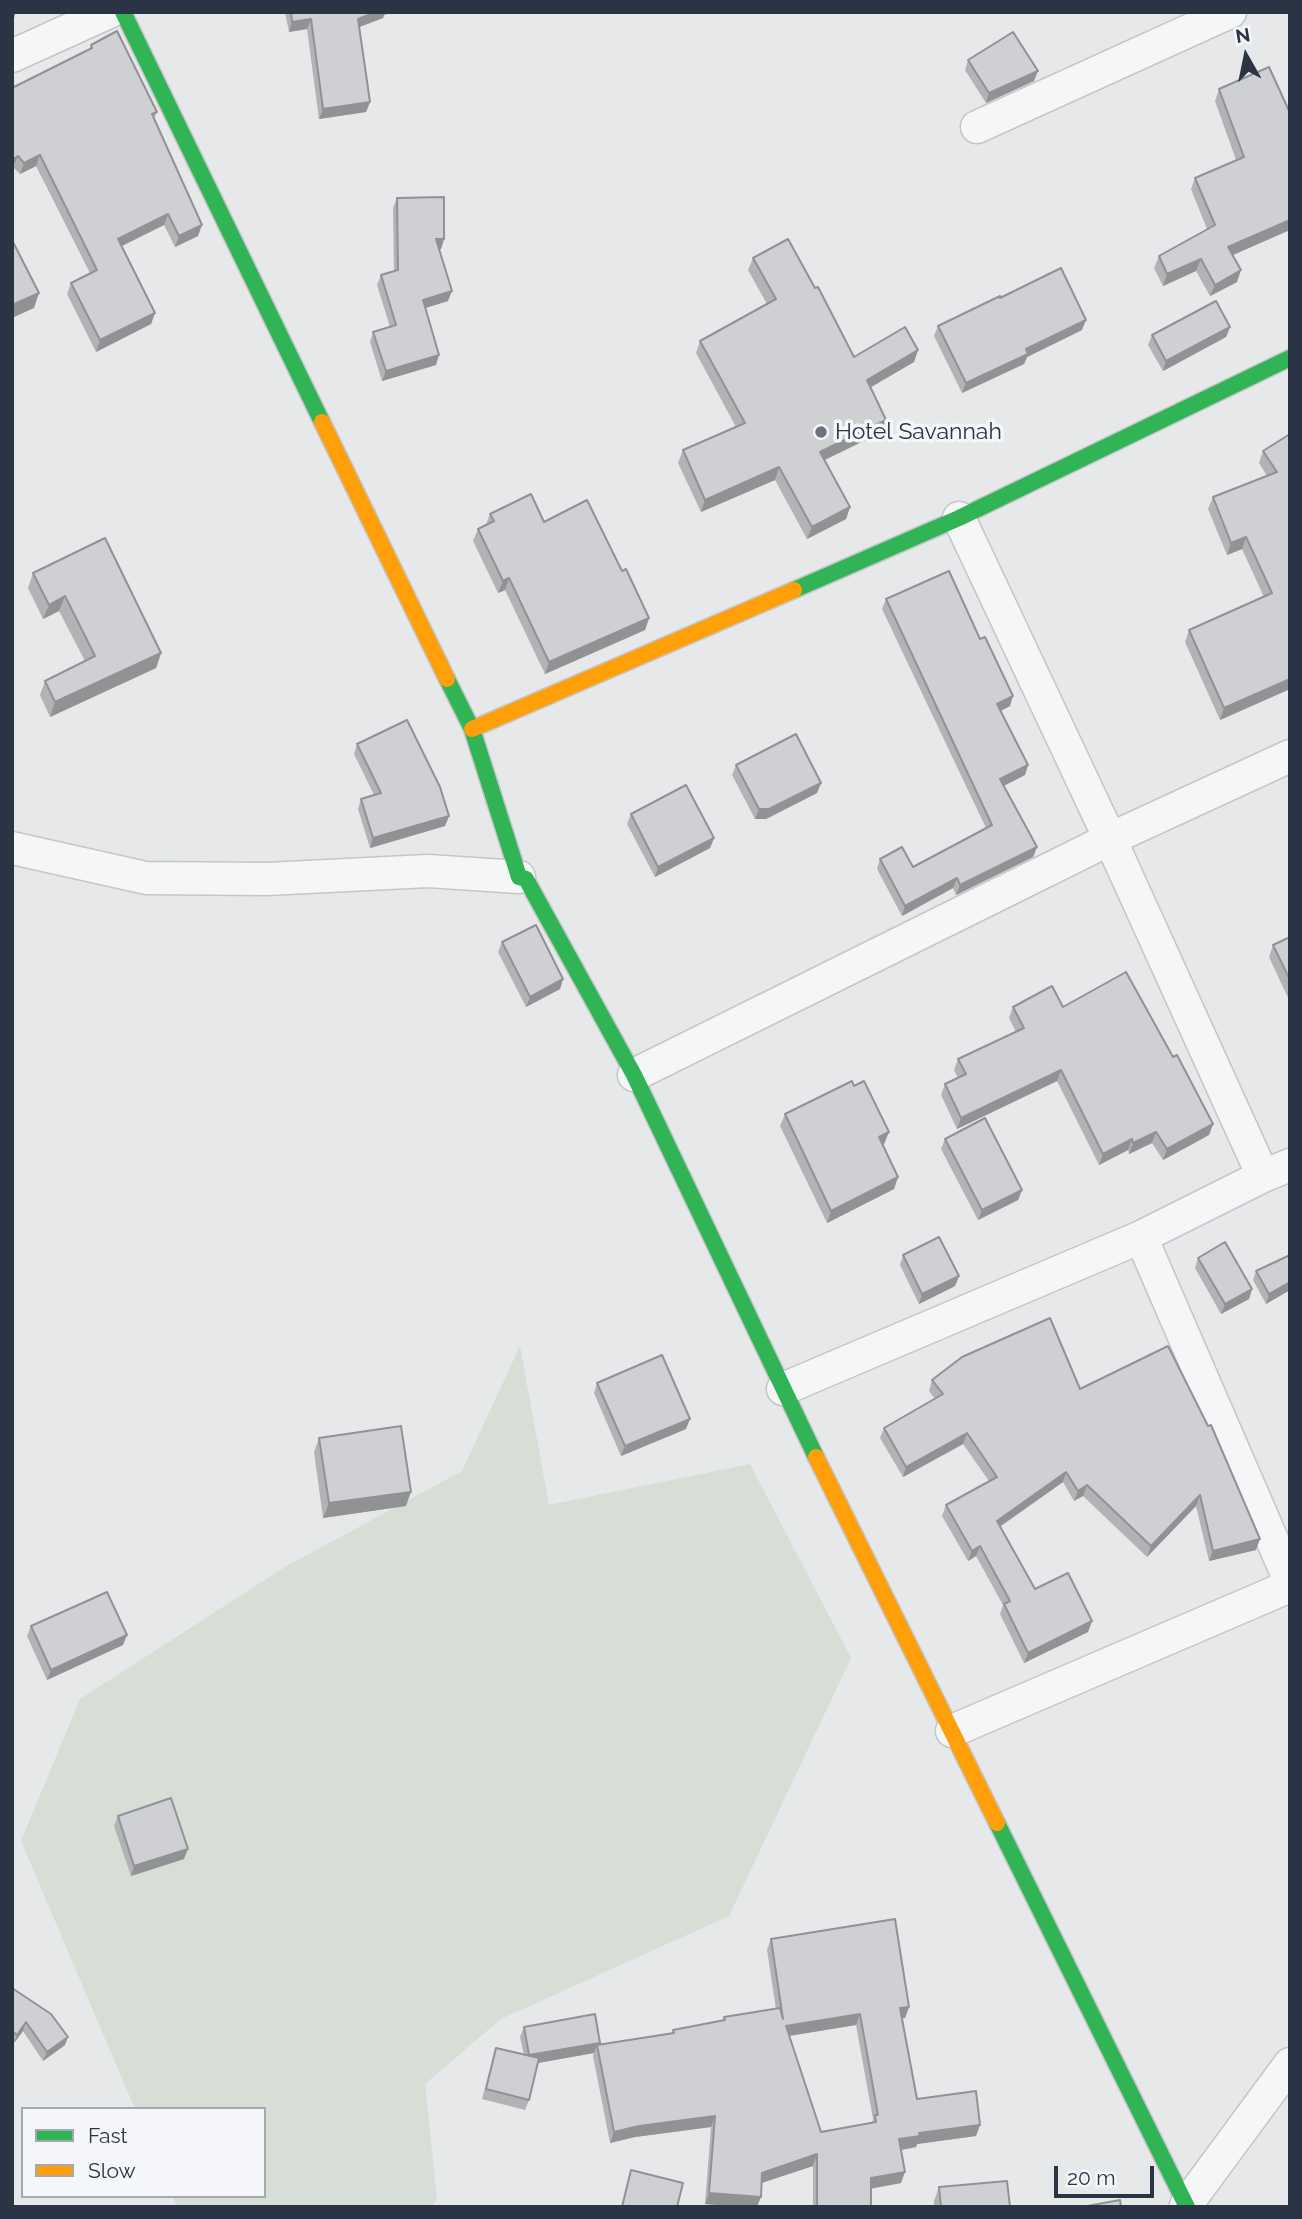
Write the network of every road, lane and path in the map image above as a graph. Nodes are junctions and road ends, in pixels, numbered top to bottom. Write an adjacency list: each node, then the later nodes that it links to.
1 (108, 12): 4 (street)
2 (123, 12): 8 (main road)
3 (1230, 12): 5 (street)
4 (12, 56)
5 (977, 127)
6 (1290, 358): 7 (main road)
7 (959, 518): 8 (main road); 10 (street)
8 (472, 729): 12 (main road)
9 (1290, 756): 10 (street)
10 (1110, 839): 13 (street); 14 (street)
11 (12, 848): 12 (street)
12 (519, 877): 13 (main road)
13 (634, 1075): 16 (main road)
14 (1276, 1170): 15 (street)
15 (1141, 1237): 16 (street); 17 (street)
16 (783, 1389): 19 (main road)
17 (1290, 1581)
18 (1290, 1586): 19 (street)
19 (952, 1731): 21 (main road)
20 (1290, 2064): 21 (street)
21 (1186, 2206)

